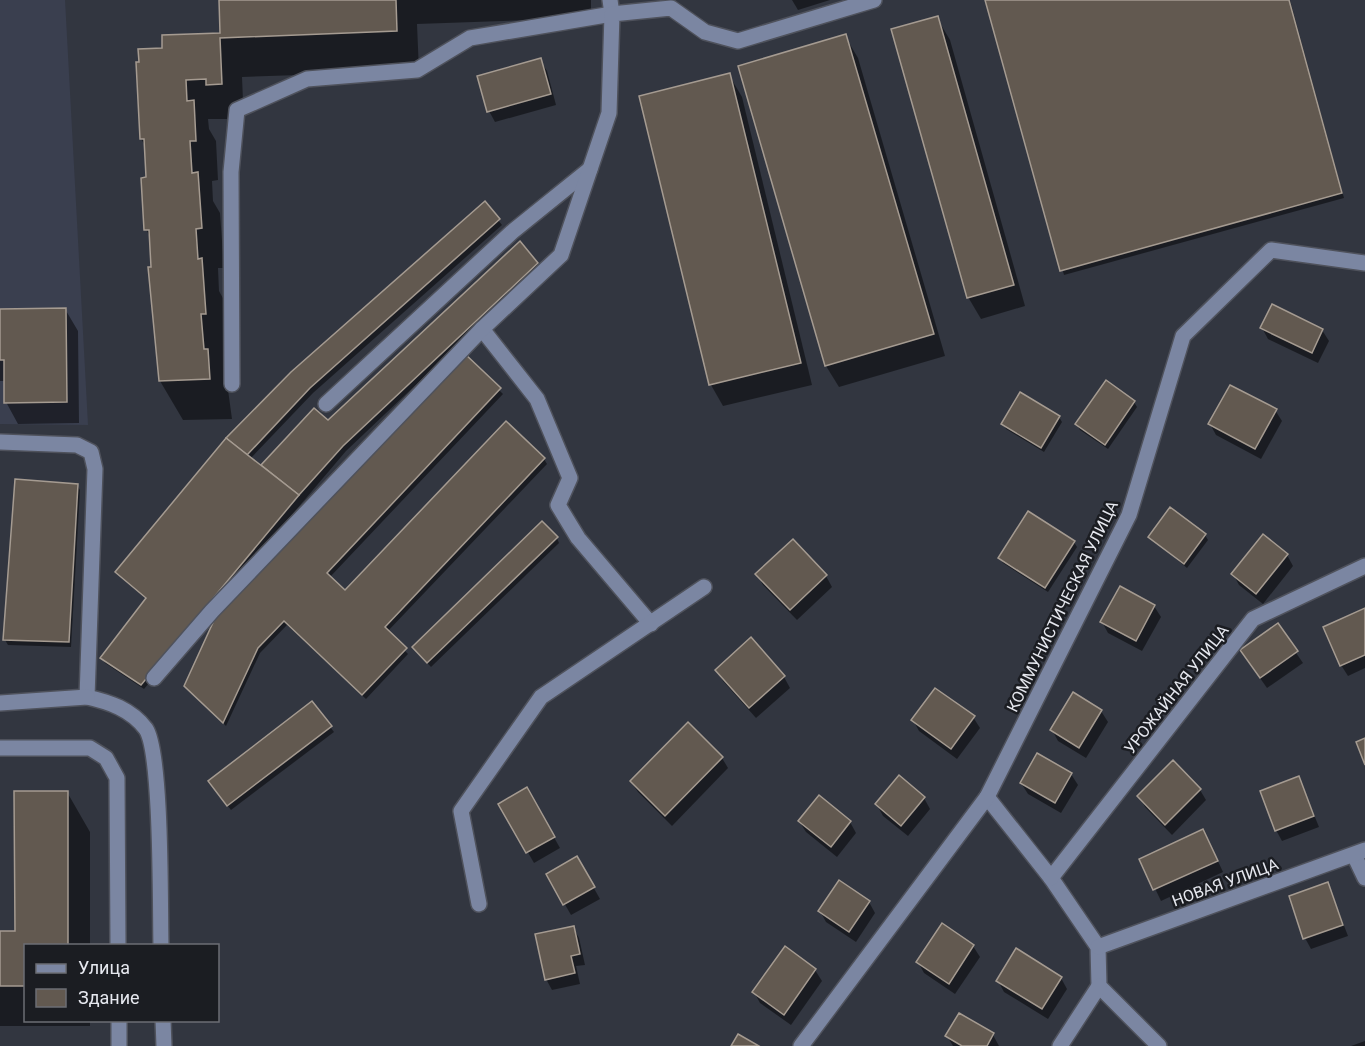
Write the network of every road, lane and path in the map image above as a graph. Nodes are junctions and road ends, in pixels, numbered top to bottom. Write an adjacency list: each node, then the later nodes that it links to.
1 (874, 0): 2 (street)
2 (611, 7): 3 (street); 6 (street)
3 (590, 169): 5 (street); 7 (street)
4 (1365, 263): 16 (street, КОММУНИСТИЧЕСКАЯ УЛИЦА)
5 (482, 329): 11 (street); 12 (street)
6 (232, 384)
7 (326, 404)
8 (0, 442): 13 (street)
9 (1365, 566): 18 (street, УРОЖАЙНАЯ УЛИЦА)
10 (704, 587): 11 (street)
11 (651, 624): 20 (street)
12 (154, 678)
13 (87, 697): 14 (street); 22 (street)
14 (0, 703)
15 (0, 748): 21 (street)
16 (987, 797): 18 (street); 29 (street, КОММУНИСТИЧЕСКАЯ УЛИЦА)
17 (1360, 852): 19 (street); 23 (street, НОВАЯ УЛИЦА)
18 (1052, 878): 23 (street)
19 (1365, 878)
20 (479, 904)
21 (118, 944)
22 (161, 944)
23 (1098, 947): 24 (street)
24 (1099, 986): 30 (street); 31 (street)
25 (118, 1022): 27 (street)
26 (163, 1022): 28 (street)
27 (119, 1046)
28 (164, 1046)
29 (801, 1046)
30 (1060, 1046)
31 (1160, 1046)

